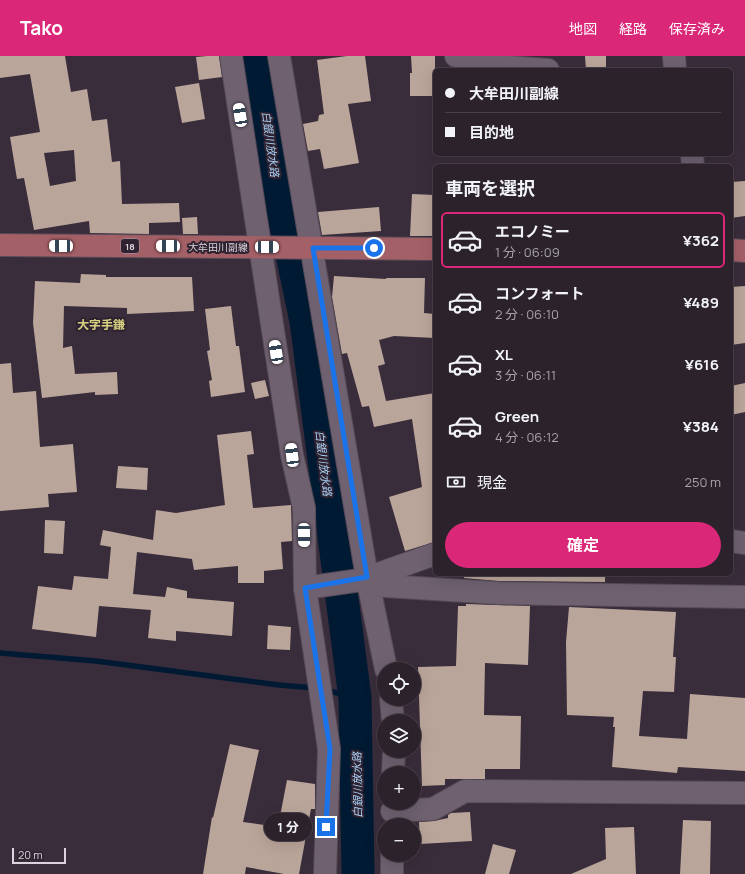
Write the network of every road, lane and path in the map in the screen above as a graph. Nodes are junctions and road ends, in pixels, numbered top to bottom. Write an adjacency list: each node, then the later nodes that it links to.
1 (231, 56): 8 (street)
2 (279, 56): 9 (street)
3 (456, 56): 5 (street)
4 (674, 56): 6 (street)
5 (493, 68)
6 (675, 68)
7 (0, 245): 8 (main road, 大牟田川副線 / 18)
8 (263, 247): 9 (main road, 大牟田川副線 / 18); 17 (street)
9 (311, 248): 10 (main road, 大牟田川副線 / 18); 16 (street)
10 (433, 249)
11 (733, 250): 12 (main road)
12 (745, 250)
13 (733, 541): 14 (street)
14 (745, 543)
15 (433, 555): 16 (street)
16 (366, 581): 17 (street); 18 (street); 19 (street)
17 (310, 588): 23 (street)
18 (744, 597)
19 (384, 662)
20 (745, 793): 21 (street)
21 (392, 813)
22 (392, 862): 24 (street)
23 (325, 874)
24 (392, 874)

